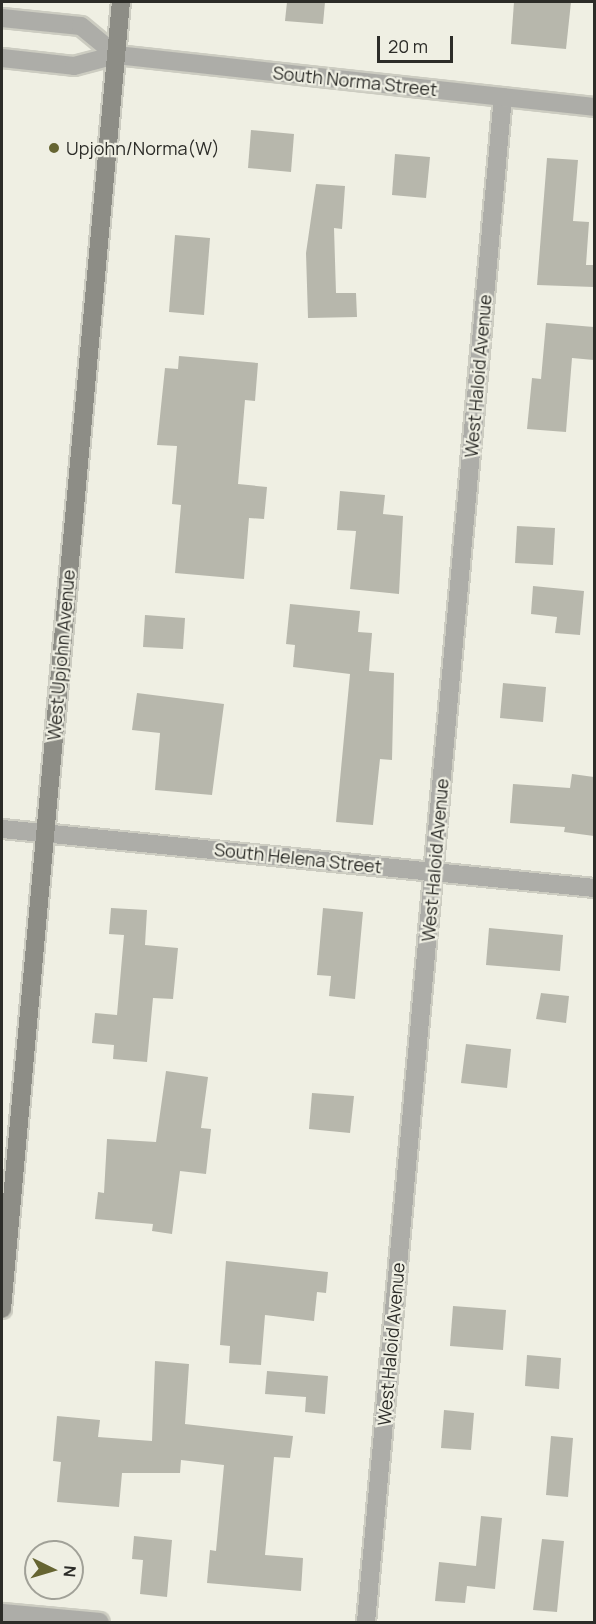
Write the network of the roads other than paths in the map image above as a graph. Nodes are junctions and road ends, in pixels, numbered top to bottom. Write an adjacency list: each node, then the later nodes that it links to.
1 (121, 2): 3 (main road, West Upjohn Avenue)
2 (2, 18): 3 (street)
3 (116, 55): 4 (street, South Norma Street); 5 (street, South Norma Street); 8 (main road, West Upjohn Avenue)
4 (2, 58)
5 (503, 97): 6 (street, South Norma Street); 9 (street, West Haloid Avenue)
6 (594, 107)
7 (2, 829): 8 (street, South Helena Street)
8 (44, 834): 9 (street, South Helena Street); 11 (main road, West Upjohn Avenue)
9 (434, 872): 10 (street, South Helena Street); 14 (street, West Haloid Avenue)
10 (594, 888)
11 (2, 1309)
12 (2, 1613): 13 (street)
13 (100, 1623)
14 (366, 1623)

